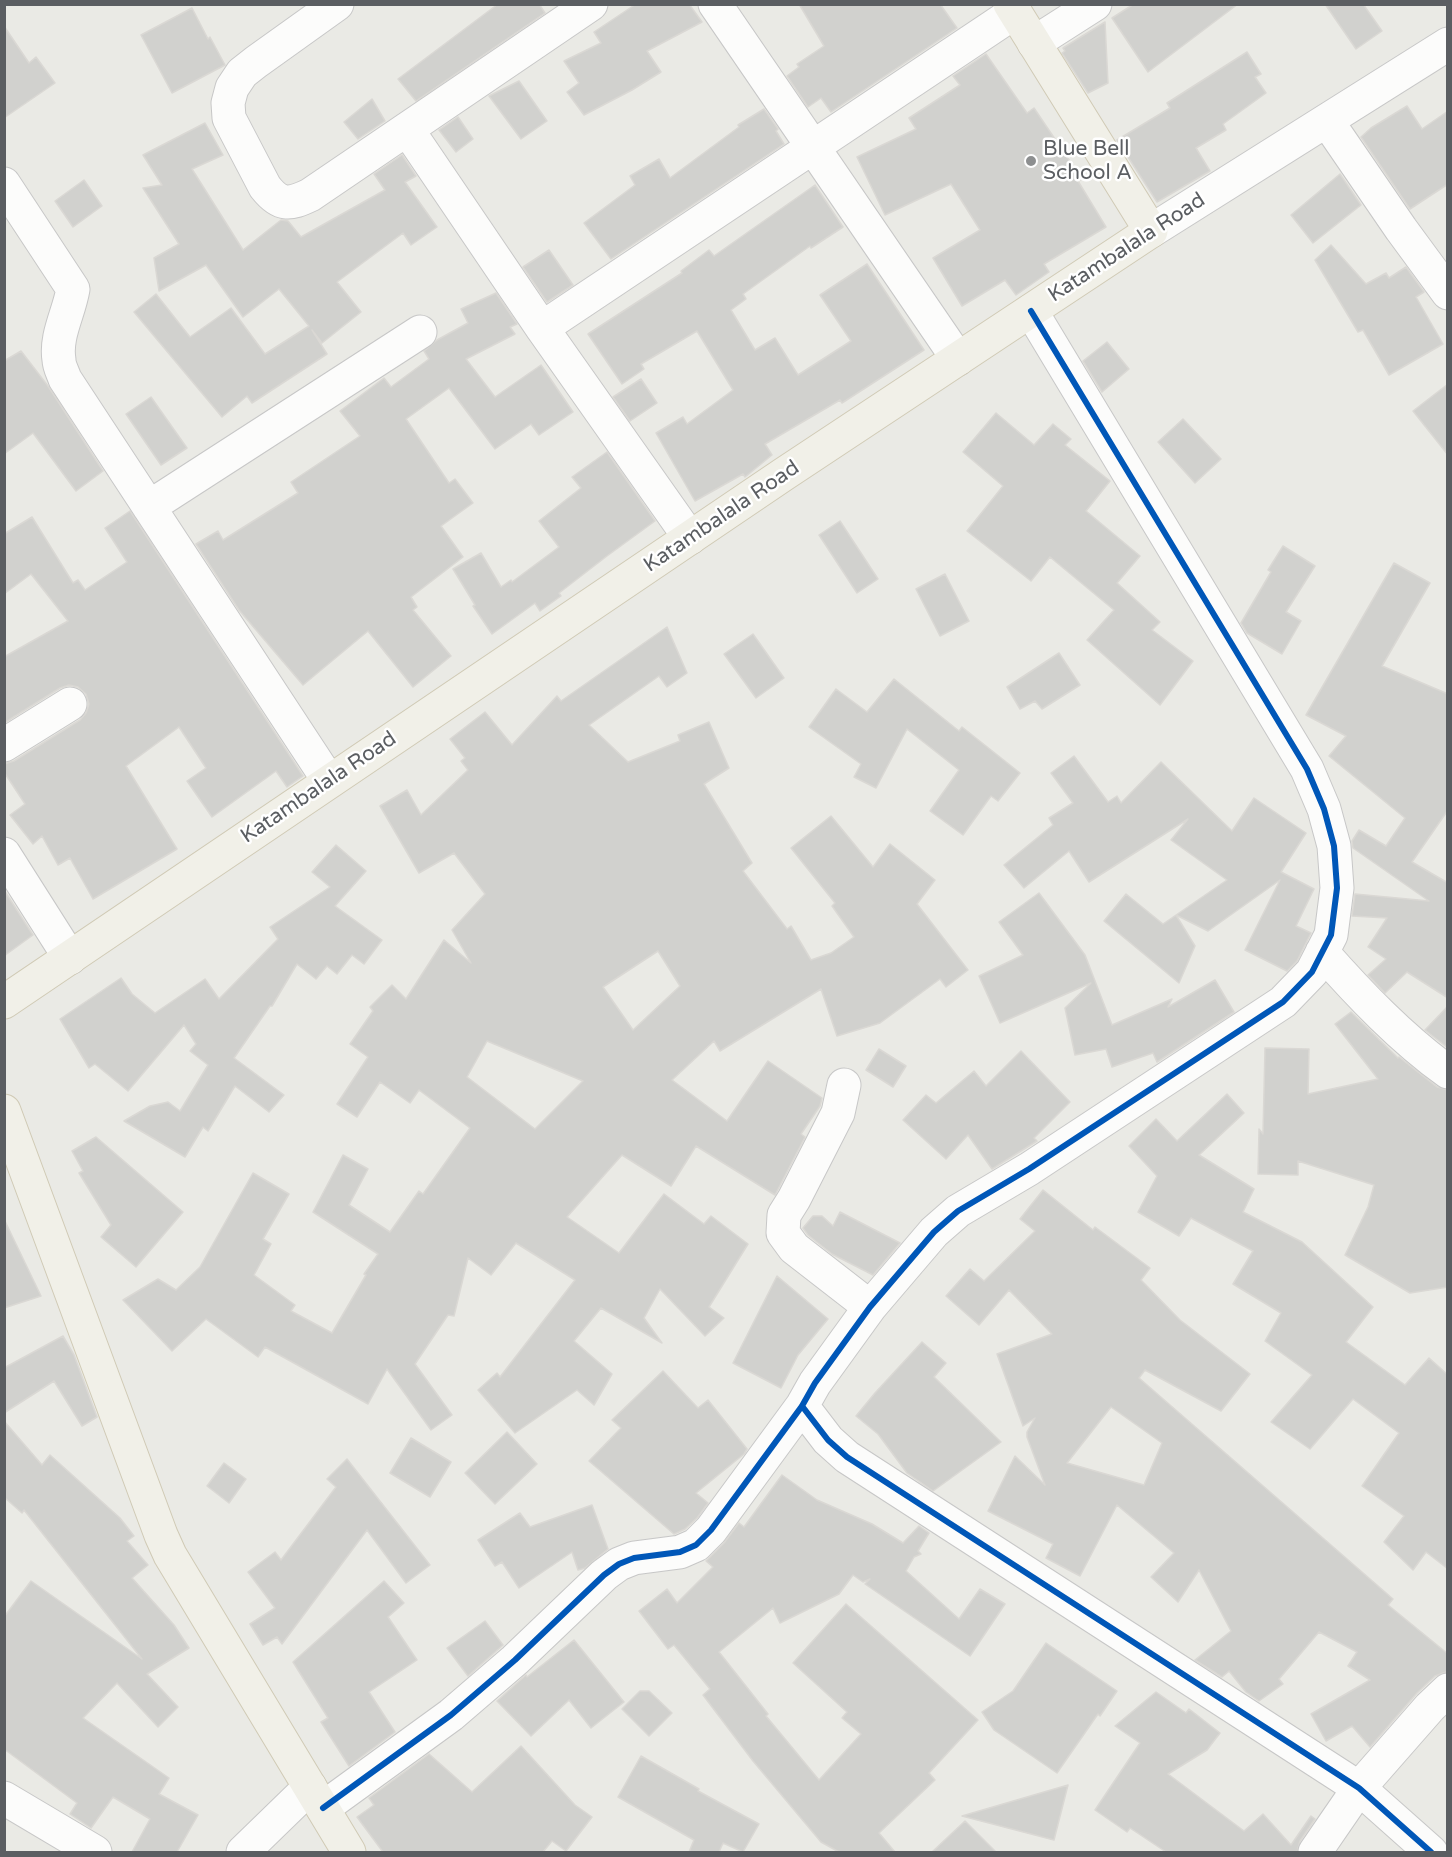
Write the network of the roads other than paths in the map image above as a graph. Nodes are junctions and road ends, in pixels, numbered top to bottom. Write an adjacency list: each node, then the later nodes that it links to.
1 (337, 4): 9 (street)
2 (591, 4): 9 (street)
3 (715, 4): 10 (street)
4 (1095, 4): 6 (street)
5 (1013, 8): 6 (main road); 10 (street)
6 (1034, 43): 12 (main road)
7 (1448, 45): 8 (street, Katambalala Road)
8 (1327, 121): 12 (street, Katambalala Road); 13 (street)
9 (407, 129): 15 (street)
10 (813, 147): 15 (street); 17 (street)
11 (4, 184): 18 (street)
12 (1150, 231): 14 (main road, Katambalala Road)
13 (1448, 293)
14 (1031, 311): 17 (main road, Katambalala Road); 24 (street)
15 (542, 328): 19 (street)
16 (420, 332): 18 (street)
17 (958, 359): 19 (main road, Katambalala Road)
18 (149, 507): 22 (street)
19 (690, 538): 22 (main road, Katambalala Road)
20 (70, 704): 21 (street)
21 (4, 745)
22 (329, 781): 25 (main road, Katambalala Road)
23 (4, 854): 25 (street)
24 (1322, 952): 27 (street); 30 (street)
25 (70, 958): 26 (main road, Katambalala Road)
26 (4, 1002)
27 (1448, 1071)
28 (844, 1084): 30 (street)
29 (4, 1111): 34 (main road)
30 (870, 1307): 31 (street)
31 (802, 1406): 33 (street); 34 (street)
32 (1448, 1690): 33 (street)
33 (1359, 1788): 39 (street); 40 (street)
34 (317, 1797): 37 (street); 38 (main road)
35 (4, 1798): 36 (street)
36 (95, 1852)
37 (243, 1852)
38 (349, 1852)
39 (1315, 1852)
40 (1431, 1852)

